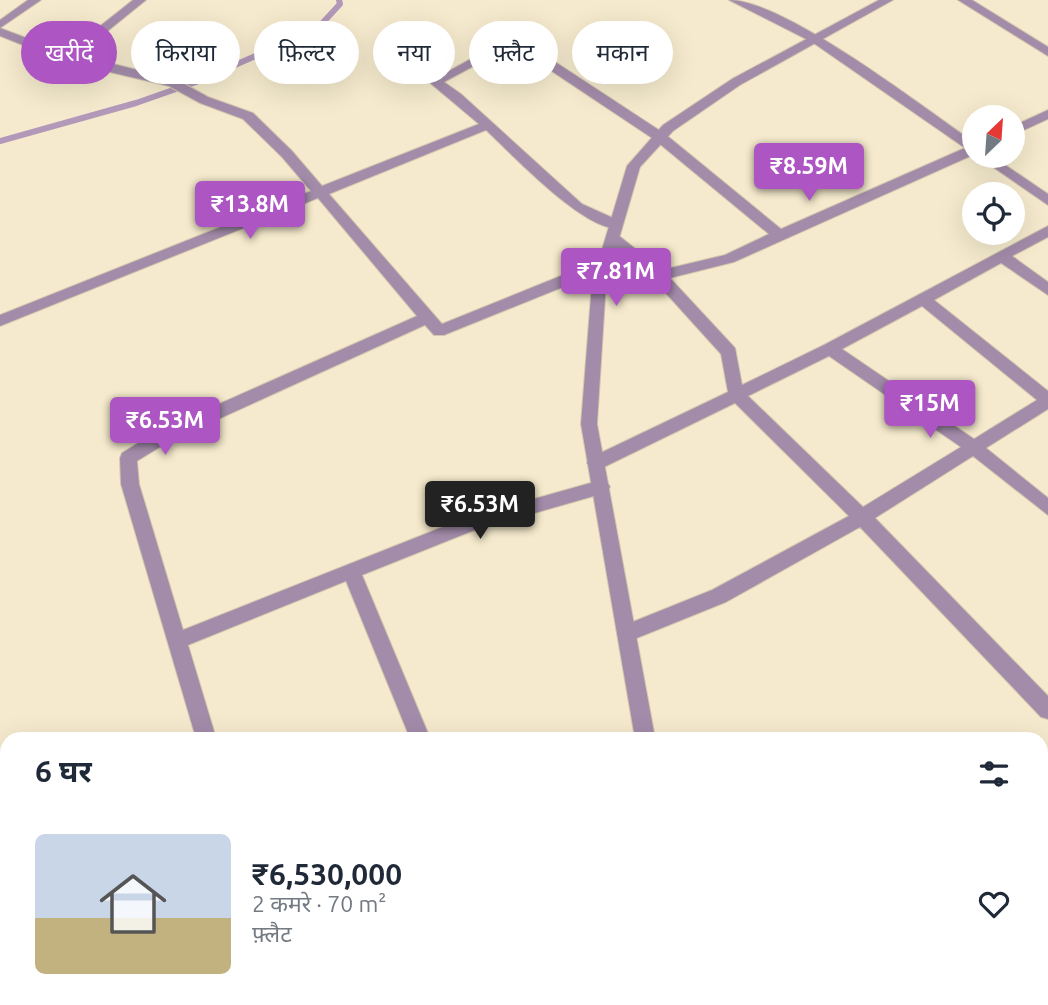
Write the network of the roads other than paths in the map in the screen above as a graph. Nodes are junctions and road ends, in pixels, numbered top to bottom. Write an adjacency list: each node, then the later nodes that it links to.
1 (35, 0): 7 (street)
2 (140, 0): 6 (street)
3 (735, 0): 9 (street)
4 (887, 0): 9 (street)
5 (964, 0): 11 (street)
6 (114, 21)
7 (0, 25)
8 (0, 32): 10 (street)
9 (816, 39): 16 (street); 17 (street)
10 (21, 40)
11 (1048, 52)
12 (117, 70): 20 (street)
13 (1048, 114): 14 (street)
14 (1026, 125)
15 (485, 126): 16 (street); 20 (street); 22 (street)
16 (660, 137): 22 (street); 24 (street)
17 (962, 140)
18 (962, 155): 24 (street)
19 (1001, 168): 21 (street)
20 (321, 194): 30 (street); 31 (street)
21 (1048, 201)
22 (615, 231): 26 (street); 27 (street)
23 (1048, 231): 25 (street)
24 (779, 235): 27 (street)
25 (1002, 256): 28 (street); 29 (street)
26 (605, 264): 30 (street); 36 (street)
27 (659, 276): 33 (street)
28 (1048, 290)
29 (923, 299): 32 (street); 34 (street)
30 (428, 317): 42 (street)
31 (0, 321)
32 (830, 349): 33 (street); 35 (street)
33 (736, 394): 36 (street); 39 (street)
34 (1048, 401): 35 (street)
35 (972, 446): 38 (street); 39 (street)
36 (596, 463): 37 (street)
37 (601, 488): 40 (street); 41 (street)
38 (1048, 508)
39 (862, 517): 41 (street); 43 (street)
40 (351, 571): 42 (street); 45 (street)
41 (626, 633): 46 (street)
42 (179, 640): 44 (street)
43 (1048, 710)
44 (204, 732)
45 (418, 732)
46 (644, 732)

